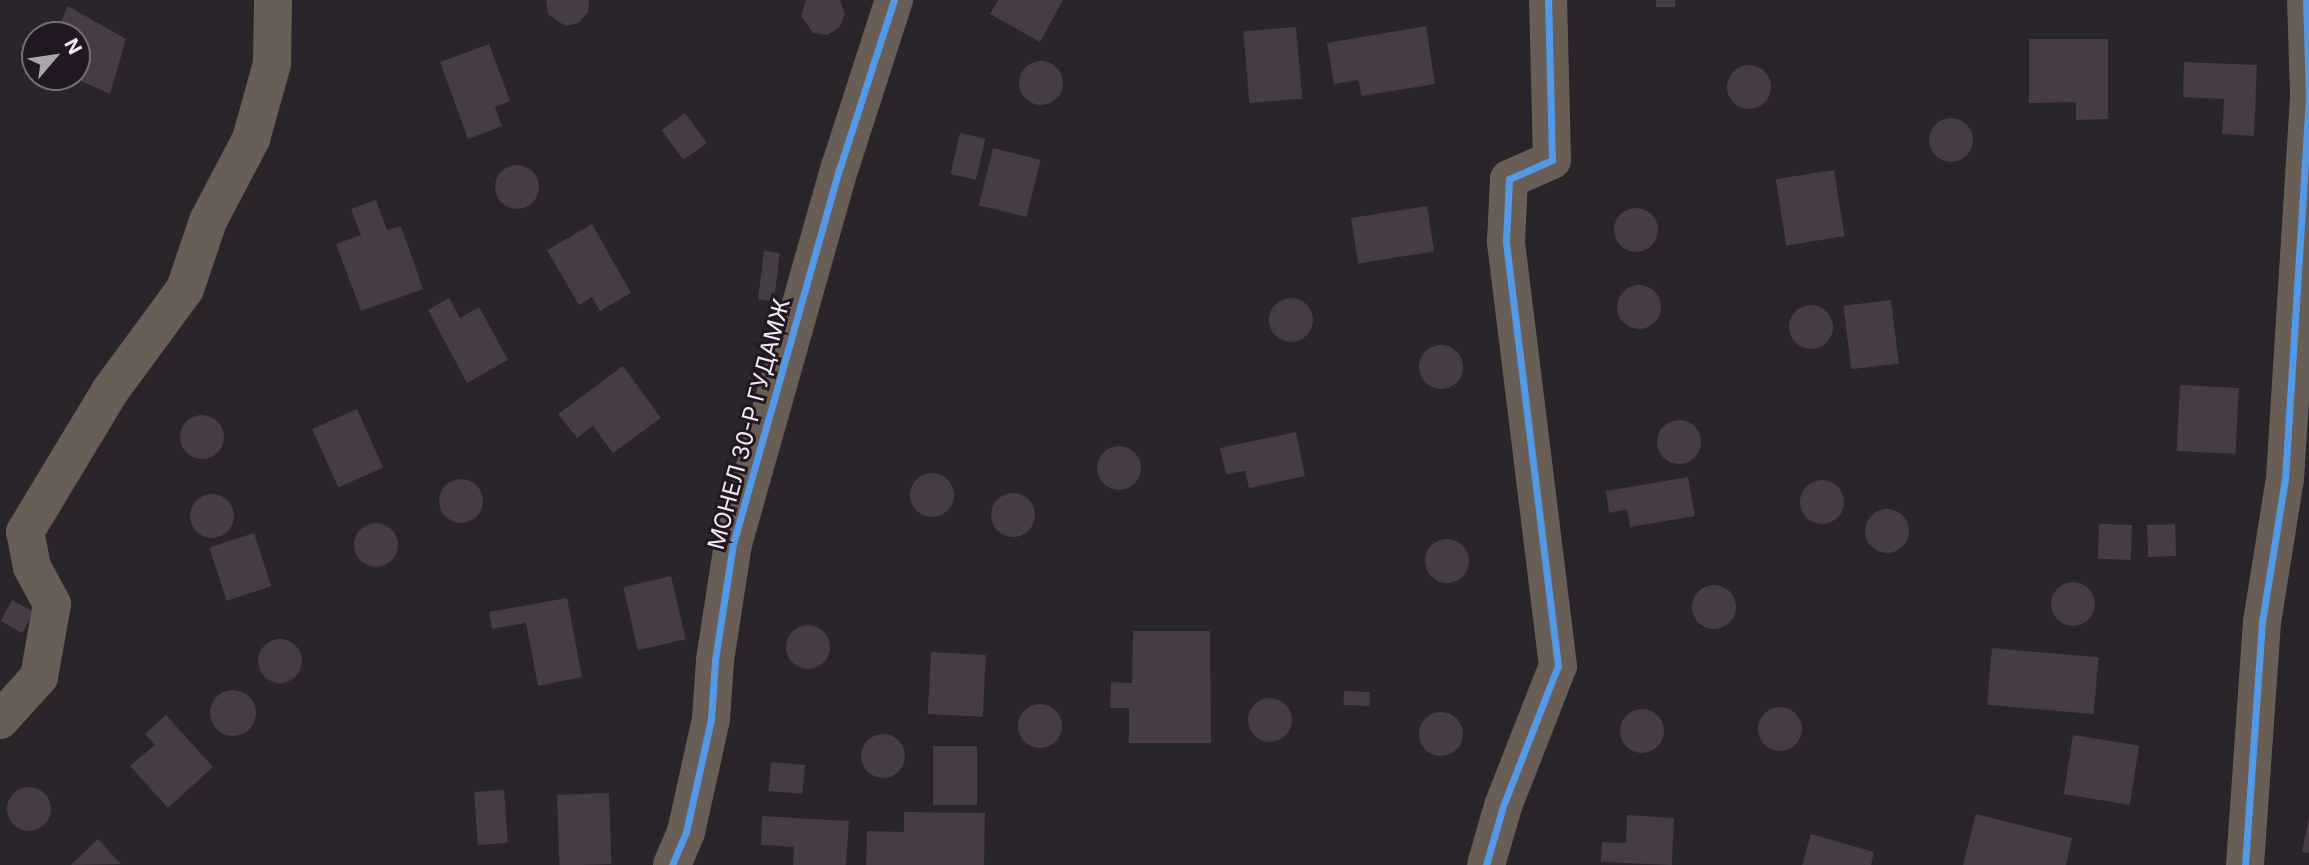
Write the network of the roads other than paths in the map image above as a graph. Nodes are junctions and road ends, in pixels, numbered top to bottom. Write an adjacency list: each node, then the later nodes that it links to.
1 (273, 0): 6 (street)
2 (894, 0): 8 (street, МОНЕЛ 30-Р ГУДАМЖ)
3 (1548, 0): 9 (street)
4 (2306, 0): 10 (street)
5 (0, 538): 6 (street)
6 (32, 567): 7 (street)
7 (0, 720)
8 (672, 865)
9 (1486, 865)
10 (2245, 865)

